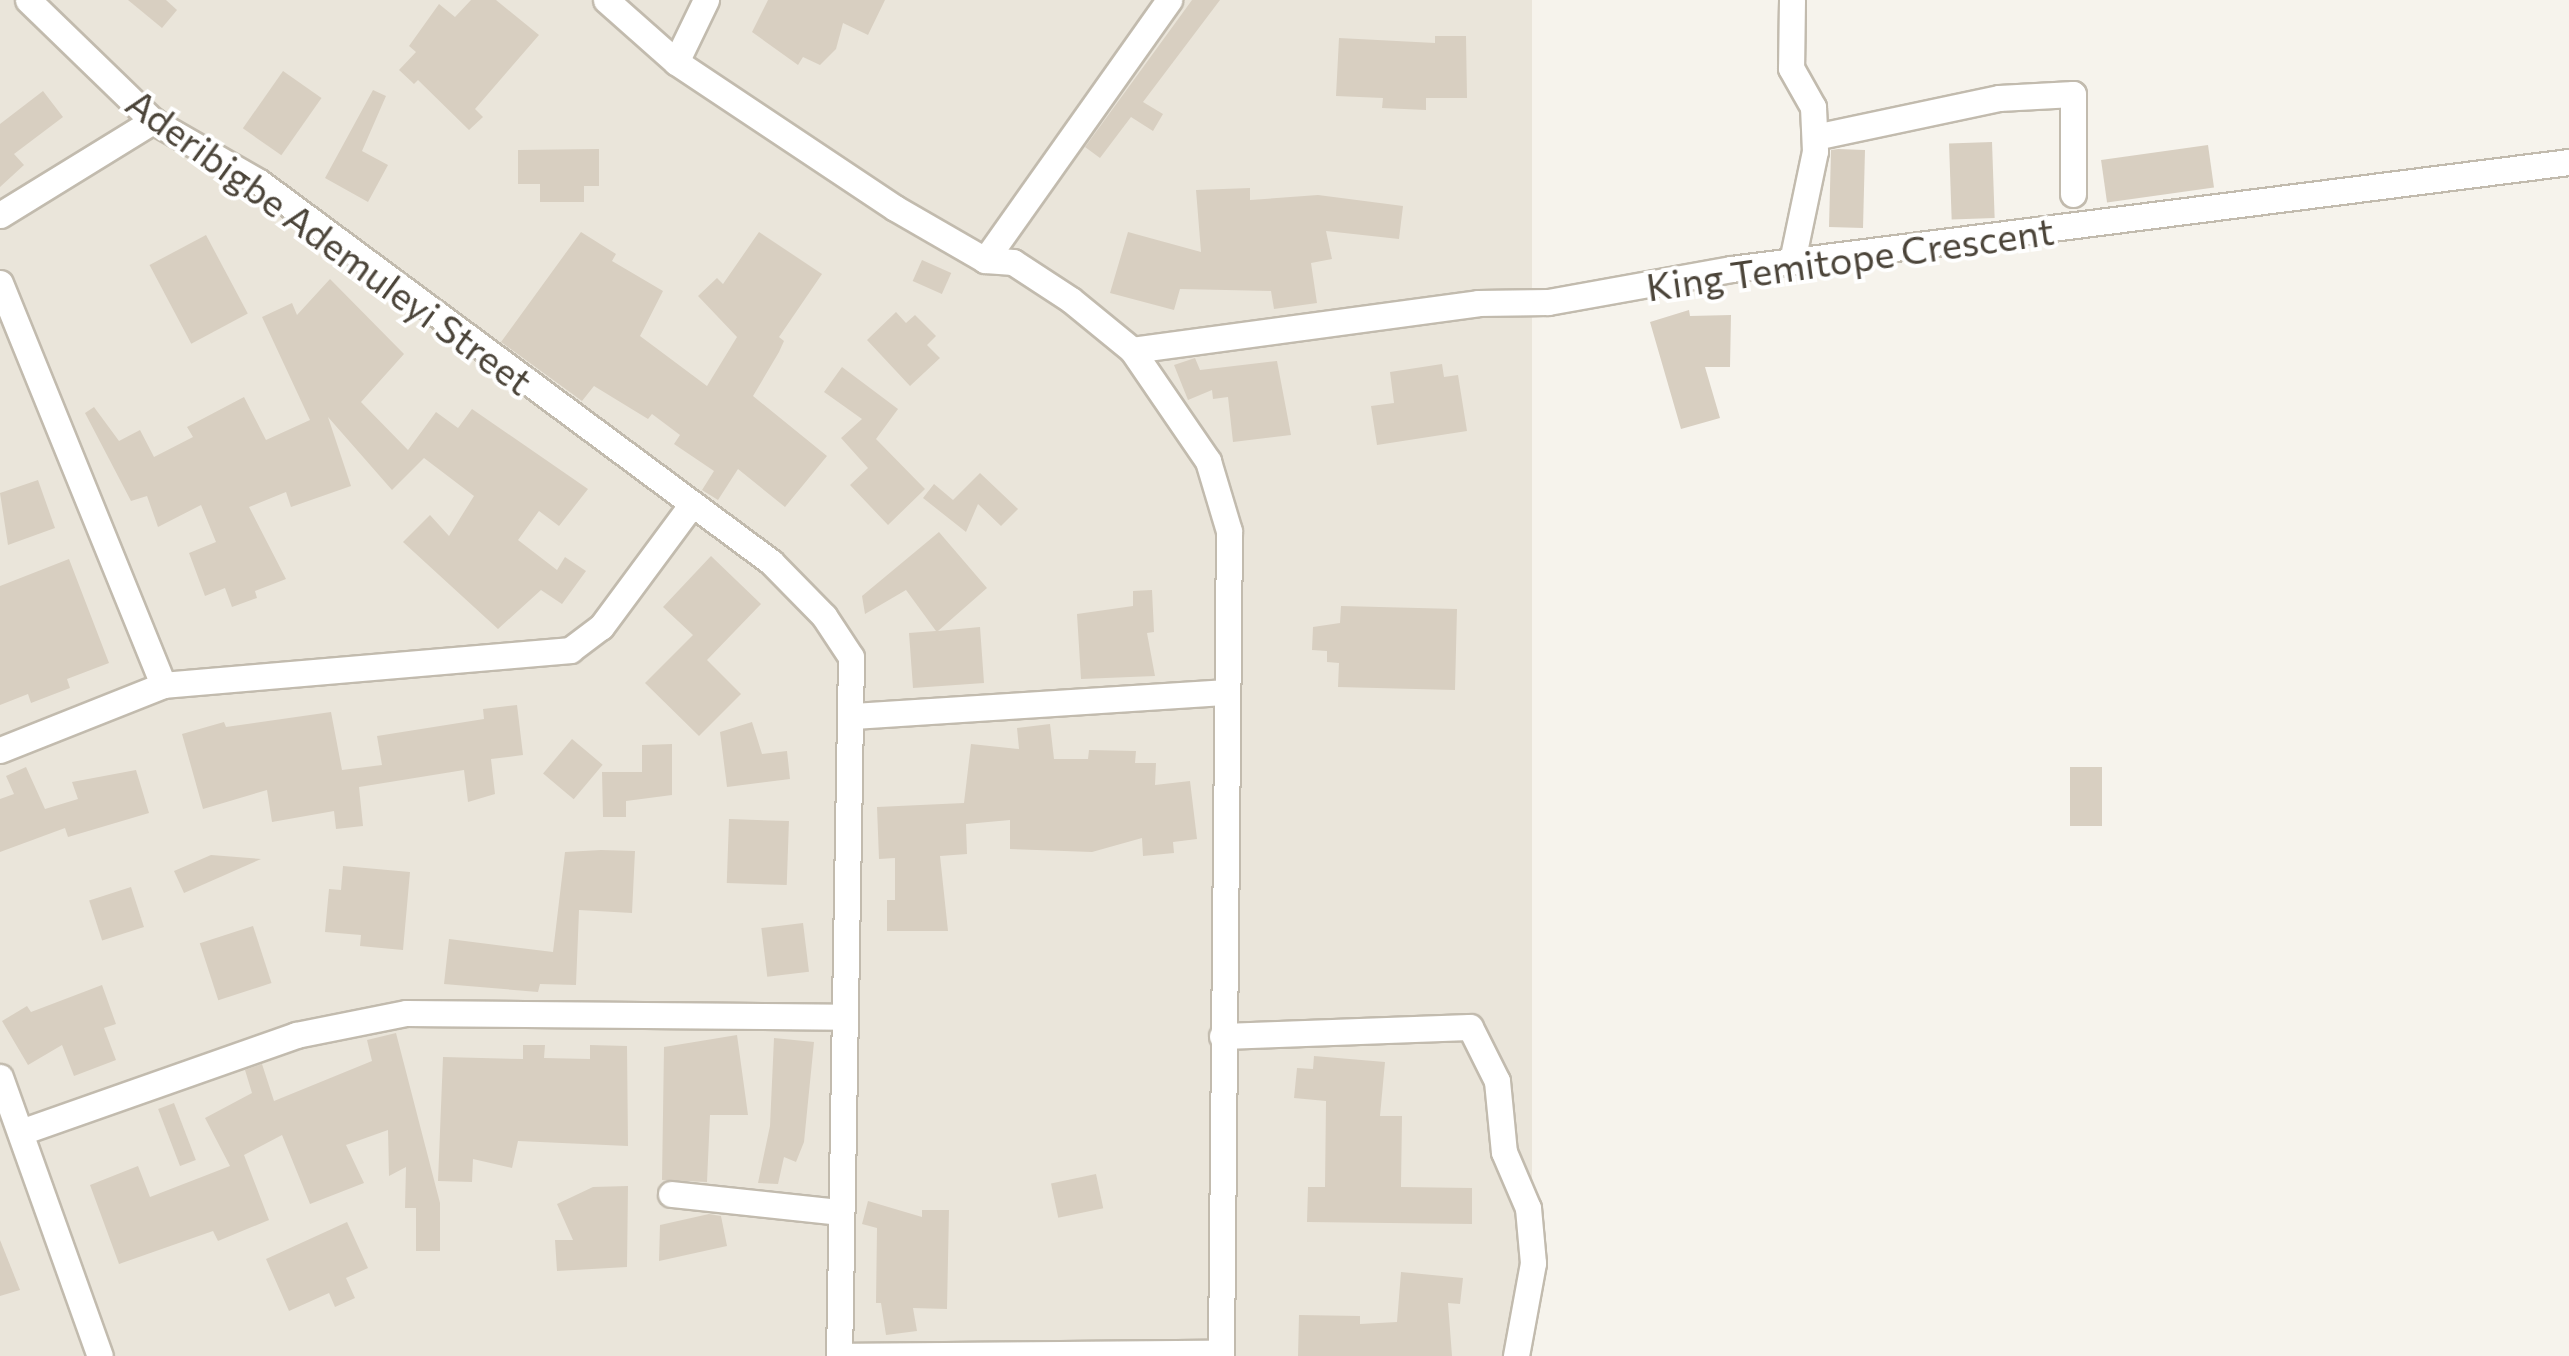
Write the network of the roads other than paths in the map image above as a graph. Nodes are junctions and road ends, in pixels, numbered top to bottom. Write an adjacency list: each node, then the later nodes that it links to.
1 (28, 0): 7 (street, Aderibigbe Ademuleyi Street)
2 (606, 0): 6 (street)
3 (706, 0): 6 (street)
4 (1169, 0): 12 (street)
5 (1792, 0): 8 (street)
6 (676, 62): 12 (street)
7 (153, 120): 11 (street); 16 (street, Aderibigbe Ademuleyi Street)
8 (1814, 137): 10 (street); 13 (street)
9 (2569, 162): 13 (street, King Temitope Crescent)
10 (2072, 194)
11 (0, 215)
12 (986, 260): 15 (street)
13 (1792, 261): 15 (street, King Temitope Crescent)
14 (0, 283): 17 (street)
15 (1132, 350): 18 (street)
16 (692, 504): 17 (street); 19 (street, Aderibigbe Ademuleyi Street)
17 (163, 685): 20 (street)
18 (1226, 692): 19 (street); 22 (street)
19 (854, 716): 21 (street, Aderibigbe Ademuleyi Street)
20 (0, 750)
21 (843, 1016): 24 (street); 26 (street, Aderibigbe Ademuleyi Street)
22 (1222, 1036): 27 (street); 30 (street)
23 (0, 1078): 24 (street)
24 (21, 1132): 28 (street)
25 (670, 1194): 26 (street)
26 (840, 1212): 29 (street, Aderibigbe Ademuleyi Street)
27 (1221, 1355): 29 (street)
28 (100, 1356)
29 (840, 1356)
30 (1516, 1356)

